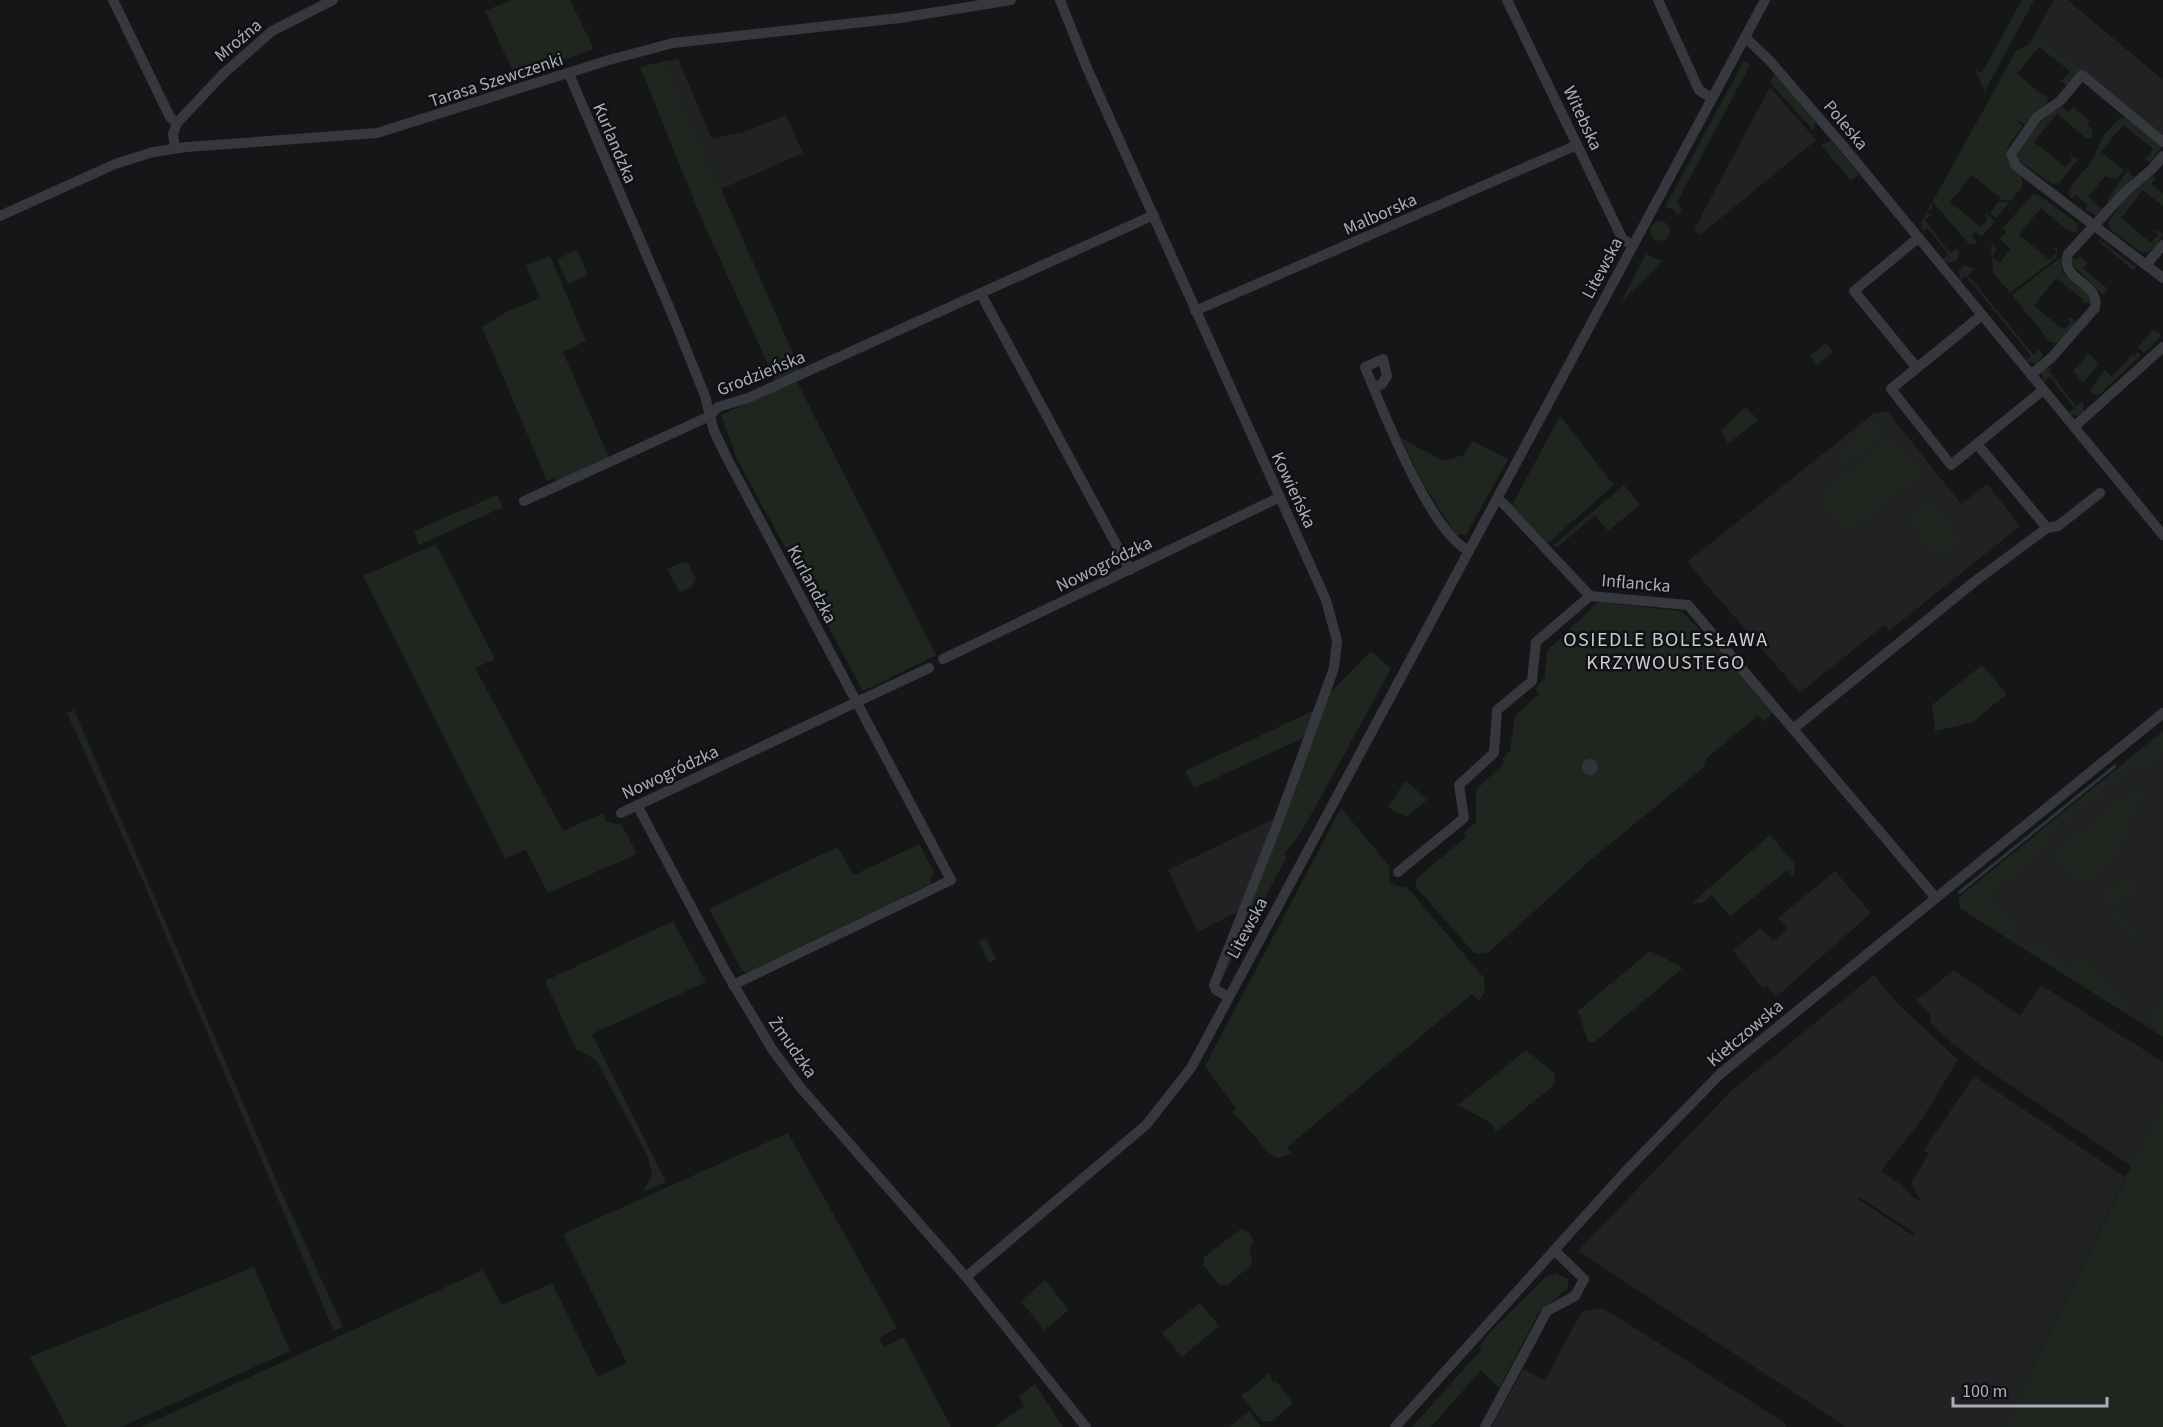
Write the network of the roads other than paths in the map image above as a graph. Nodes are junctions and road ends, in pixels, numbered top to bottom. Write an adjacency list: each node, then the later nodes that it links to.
1 (113, 0): 11 (street)
2 (333, 0): 11 (street, Mroźna)
3 (1011, 0): 9 (street, Tarasa Szewczenki)
4 (1060, 0): 16 (street, Kowieńska)
5 (1507, 0): 13 (street, Witebska)
6 (1658, 0): 10 (street)
7 (1765, 0): 8 (street, Litewska)
8 (1745, 37): 10 (street, Litewska); 19 (street, Poleska)
9 (569, 74): 14 (street, Tarasa Szewczenki); 32 (street, Kurlandzka)
10 (1712, 98): 20 (street, Litewska)
11 (177, 123): 14 (street)
12 (2163, 142): 18 (street)
13 (1577, 145): 20 (street, Witebska); 25 (street, Malborska)
14 (175, 148): 17 (street, Tarasa Szewczenki)
15 (2163, 156): 18 (street)
16 (1154, 215): 24 (street, Grodzieńska); 25 (street, Kowieńska)
17 (0, 216)
18 (2095, 227): 22 (street); 29 (street)
19 (1918, 238): 26 (street, Poleska); 28 (street)
20 (1633, 245): 37 (street, Litewska)
21 (2163, 245): 22 (street)
22 (2146, 265): 23 (street)
23 (2163, 278)
24 (981, 294): 32 (street, Grodzieńska); 42 (street)
25 (1195, 311): 36 (street, Kowieńska)
26 (1982, 315): 28 (street); 29 (street, Poleska)
27 (2163, 347): 33 (street)
28 (1917, 368): 34 (street)
29 (2031, 375): 31 (street, Poleska)
30 (1374, 387): 41 (street)
31 (2043, 390): 33 (street, Poleska); 34 (street)
32 (710, 416): 38 (street, Grodzieńska); 46 (street, Kurlandzka)
33 (2074, 427): 40 (street, Poleska)
34 (1977, 444): 39 (street)
35 (2100, 493): 39 (street)
36 (1280, 497): 42 (street, Nowogródzka); 54 (street, Kowieńska)
37 (1496, 500): 41 (street, Litewska); 43 (street, Inflancka)
38 (524, 501)
39 (2046, 528): 48 (street)
40 (2163, 535)
41 (1468, 551): 54 (street, Litewska)
42 (1130, 570): 44 (street, Nowogródzka)
43 (1590, 596): 48 (street, Inflancka); 51 (street)
44 (943, 659)
45 (929, 668): 46 (street, Nowogródzka)
46 (857, 703): 49 (street, Nowogródzka); 53 (street, Kurlandzka)
47 (2163, 713): 52 (street, Kiełczowska)
48 (1793, 729): 52 (street, Inflancka)
49 (637, 805): 50 (street, Nowogródzka); 53 (street, Żmudzka)
50 (621, 813)
51 (1398, 872)
52 (1936, 898): 55 (street, Kiełczowska)
53 (733, 985): 56 (street, Żmudzka)
54 (1229, 997): 56 (street, Litewska)
55 (1554, 1250): 58 (street, Kiełczowska); 59 (street)
56 (966, 1277): 57 (street, Żmudzka)
57 (1086, 1427)
58 (1395, 1427)
59 (1485, 1427)

